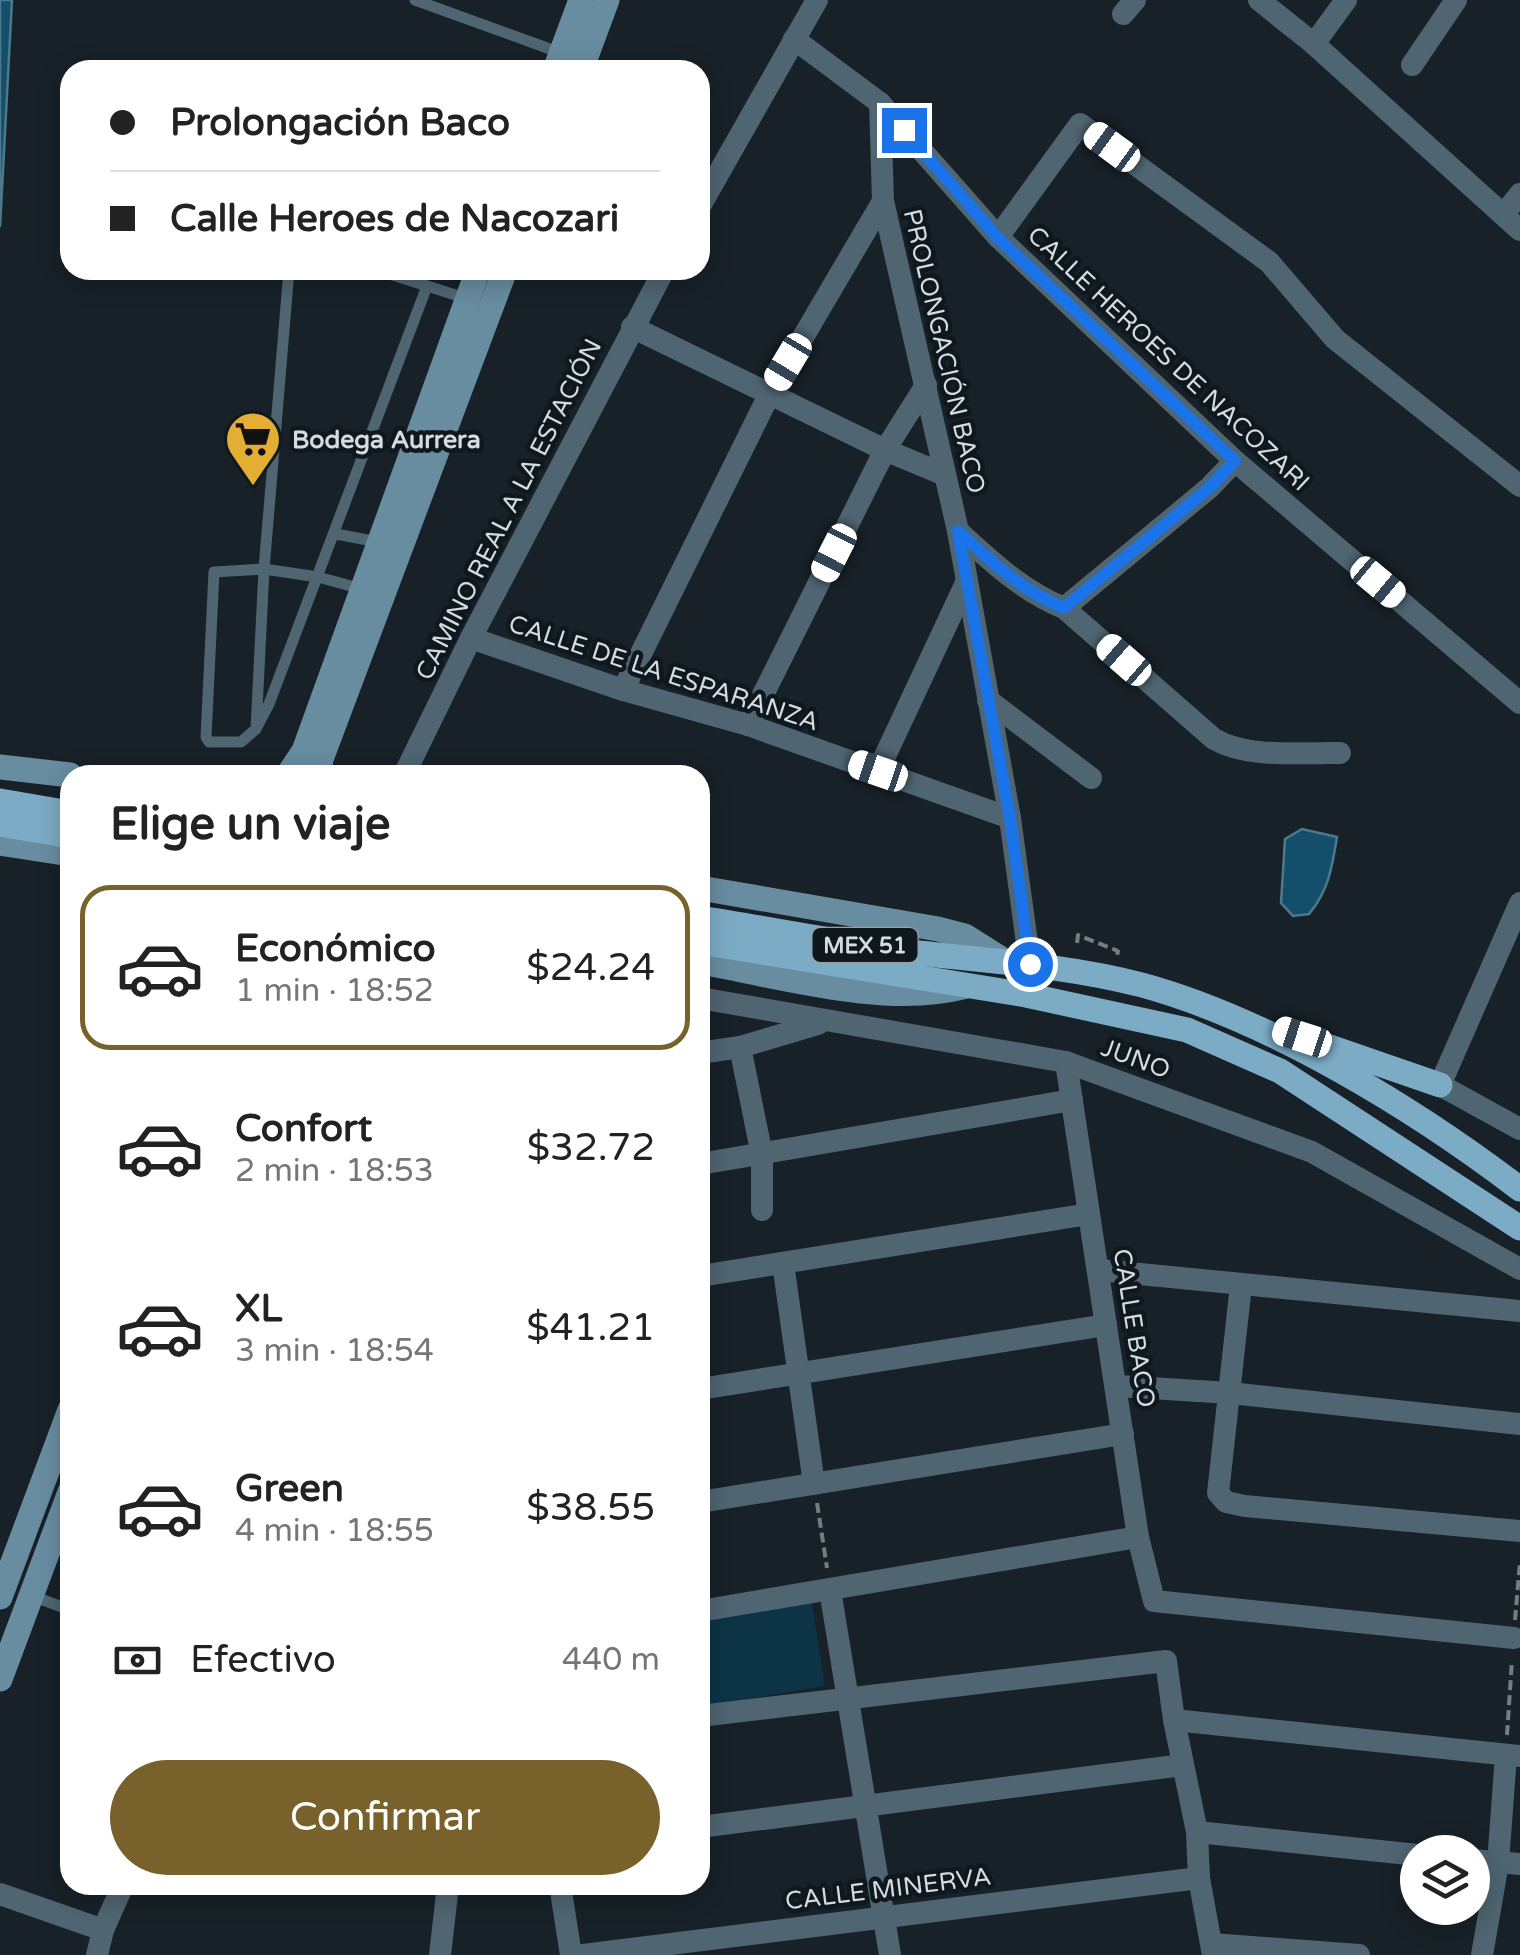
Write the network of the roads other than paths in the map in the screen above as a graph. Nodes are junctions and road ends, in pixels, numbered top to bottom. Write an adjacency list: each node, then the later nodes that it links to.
1 (414, 0): 10 (lane)
2 (582, 0): 11 (main road)
3 (607, 0): 12 (main road)
4 (817, 0): 8 (street)
5 (1259, 0): 9 (street)
6 (1346, 0): 9 (street)
7 (1456, 0): 13 (street)
8 (794, 39): 14 (street, CALLE HEROES DE NACOZARI); 15 (street)
9 (1314, 44): 18 (street)
10 (556, 60)
11 (566, 60)
12 (568, 60)
13 (1412, 65)
14 (880, 103): 17 (street, PROLONGACIÓN BACO); 19 (street, CALLE HEROES DE NACOZARI)
15 (710, 188)
16 (1520, 194): 18 (street)
17 (883, 201): 28 (street, PROLONGACIÓN BACO); 29 (street)
18 (1512, 222)
19 (998, 238): 31 (street, CALLE HEROES DE NACOZARI); 33 (street)
20 (288, 280): 37 (lane)
21 (409, 280): 25 (lane)
22 (478, 280): 26 (main road)
23 (497, 280): 26 (main road)
24 (658, 280): 27 (street, CAMINO REAL A LA ESTACIÓN)
25 (428, 286): 26 (lane); 35 (lane)
26 (478, 304): 36 (main road); 50 (main road)
27 (632, 328): 29 (street); 42 (street, CAMINO REAL A LA ESTACIÓN)
28 (926, 385): 30 (street); 32 (street, PROLONGACIÓN BACO)
29 (768, 395): 30 (street); 43 (street)
30 (886, 450): 32 (street); 46 (street)
31 (1235, 461): 41 (street); 45 (street, CALLE HEROES DE NACOZARI)
32 (945, 474): 34 (street, PROLONGACIÓN BACO)
33 (1520, 486)
34 (958, 531): 39 (street, PROLONGACIÓN BACO); 41 (street)
35 (336, 534): 36 (lane); 38 (lane)
36 (378, 542): 40 (main road)
37 (264, 570): 38 (lane); 47 (lane); 47 (lane)
38 (318, 577): 40 (lane); 47 (lane)
39 (966, 583): 44 (street, PROLONGACIÓN BACO); 53 (street)
40 (362, 590): 49 (main road)
41 (1064, 608): 48 (street)
42 (471, 638): 43 (street, CALLE DE LA ESPARANZA); 51 (street, CAMINO REAL A LA ESTACIÓN)
43 (623, 690): 46 (street, CALLE DE LA ESPARANZA)
44 (988, 700): 55 (street); 58 (street, PROLONGACIÓN BACO)
45 (1520, 703)
46 (748, 726): 53 (street, CALLE DE LA ESPARANZA)
47 (256, 729)
48 (1340, 753)
49 (295, 765)
50 (320, 765)
51 (409, 765)
52 (1, 767): 54 (main road)
53 (878, 771): 58 (street, CALLE DE LA ESPARANZA)
54 (60, 774)
55 (1091, 778)
56 (0, 801): 57 (main road)
57 (60, 810)
58 (1010, 818): 69 (street, PROLONGACIÓN BACO)
59 (0, 824): 60 (main road)
60 (60, 834)
61 (0, 843): 62 (main road)
62 (60, 852)
63 (710, 890): 67 (main road)
64 (1520, 903): 77 (street)
65 (710, 920): 67 (main road, MEX 51)
66 (710, 944): 70 (main road, MEX 51)
67 (1003, 960): 69 (main road, MEX 51)
68 (710, 964): 70 (main road)
69 (1030, 964): 72 (main road, MEX 51)
70 (962, 986): 85 (main road, MEX 51)
71 (710, 1000): 73 (street, JUNO)
72 (1226, 1012): 77 (main road); 82 (main road, MEX 51)
73 (825, 1022): 74 (street); 76 (street, JUNO)
74 (740, 1046): 75 (street); 80 (street)
75 (710, 1052)
76 (1066, 1062): 78 (street, CALLE BACO); 87 (street, JUNO)
77 (1440, 1084): 79 (street)
78 (1072, 1100): 80 (street); 84 (street, CALLE BACO)
79 (1520, 1129)
80 (762, 1155): 81 (street); 83 (street)
81 (710, 1163)
82 (1520, 1189)
83 (762, 1210)
84 (1089, 1214): 86 (street); 88 (street, CALLE BACO)
85 (1520, 1228)
86 (783, 1263): 89 (street); 93 (street)
87 (1520, 1269)
88 (1099, 1270): 90 (street); 92 (street, CALLE BACO)
89 (710, 1274)
90 (1240, 1286): 91 (street); 96 (street)
91 (1520, 1310)
92 (1106, 1325): 93 (street); 94 (street, CALLE BACO)
93 (799, 1374): 95 (street); 100 (street)
94 (1118, 1386): 96 (street); 99 (street, CALLE BACO)
95 (710, 1388)
96 (1230, 1393): 97 (street); 103 (street)
97 (1520, 1424)
98 (60, 1433): 105 (main road)
99 (1122, 1434): 100 (street); 104 (street, CALLE BACO)
100 (814, 1484): 101 (street)
101 (710, 1500)
102 (60, 1518): 107 (main road)
103 (1520, 1531)
104 (1138, 1538): 106 (street); 111 (street, CALLE BACO)
105 (8, 1550): 108 (main road)
106 (830, 1590): 110 (street); 113 (street)
107 (30, 1595): 109 (lane); 112 (main road)
108 (0, 1597)
109 (60, 1606)
110 (710, 1610)
111 (1514, 1638)
112 (0, 1679)
113 (848, 1696): 114 (street); 115 (street); 118 (street)
114 (710, 1715)
115 (1174, 1720): 116 (street); 117 (street)
116 (1513, 1755): 122 (street)
117 (1183, 1765): 118 (street); 120 (street)
118 (868, 1807): 119 (street); 128 (street)
119 (710, 1826)
120 (1197, 1832): 121 (street); 123 (street)
121 (1400, 1852)
122 (1509, 1864): 137 (street)
123 (1200, 1878): 128 (street, CALLE MINERVA); 130 (street)
124 (0, 1894): 129 (street)
125 (119, 1895): 129 (street)
126 (447, 1895): 132 (street)
127 (562, 1895): 133 (street)
128 (884, 1915): 134 (street, CALLE MINERVA); 135 (street)
129 (104, 1930): 131 (street)
130 (1213, 1949): 136 (street)
131 (97, 1955)
132 (440, 1955)
133 (571, 1955)
134 (583, 1955)
135 (890, 1955)
136 (1359, 1955)
137 (1482, 1955)

